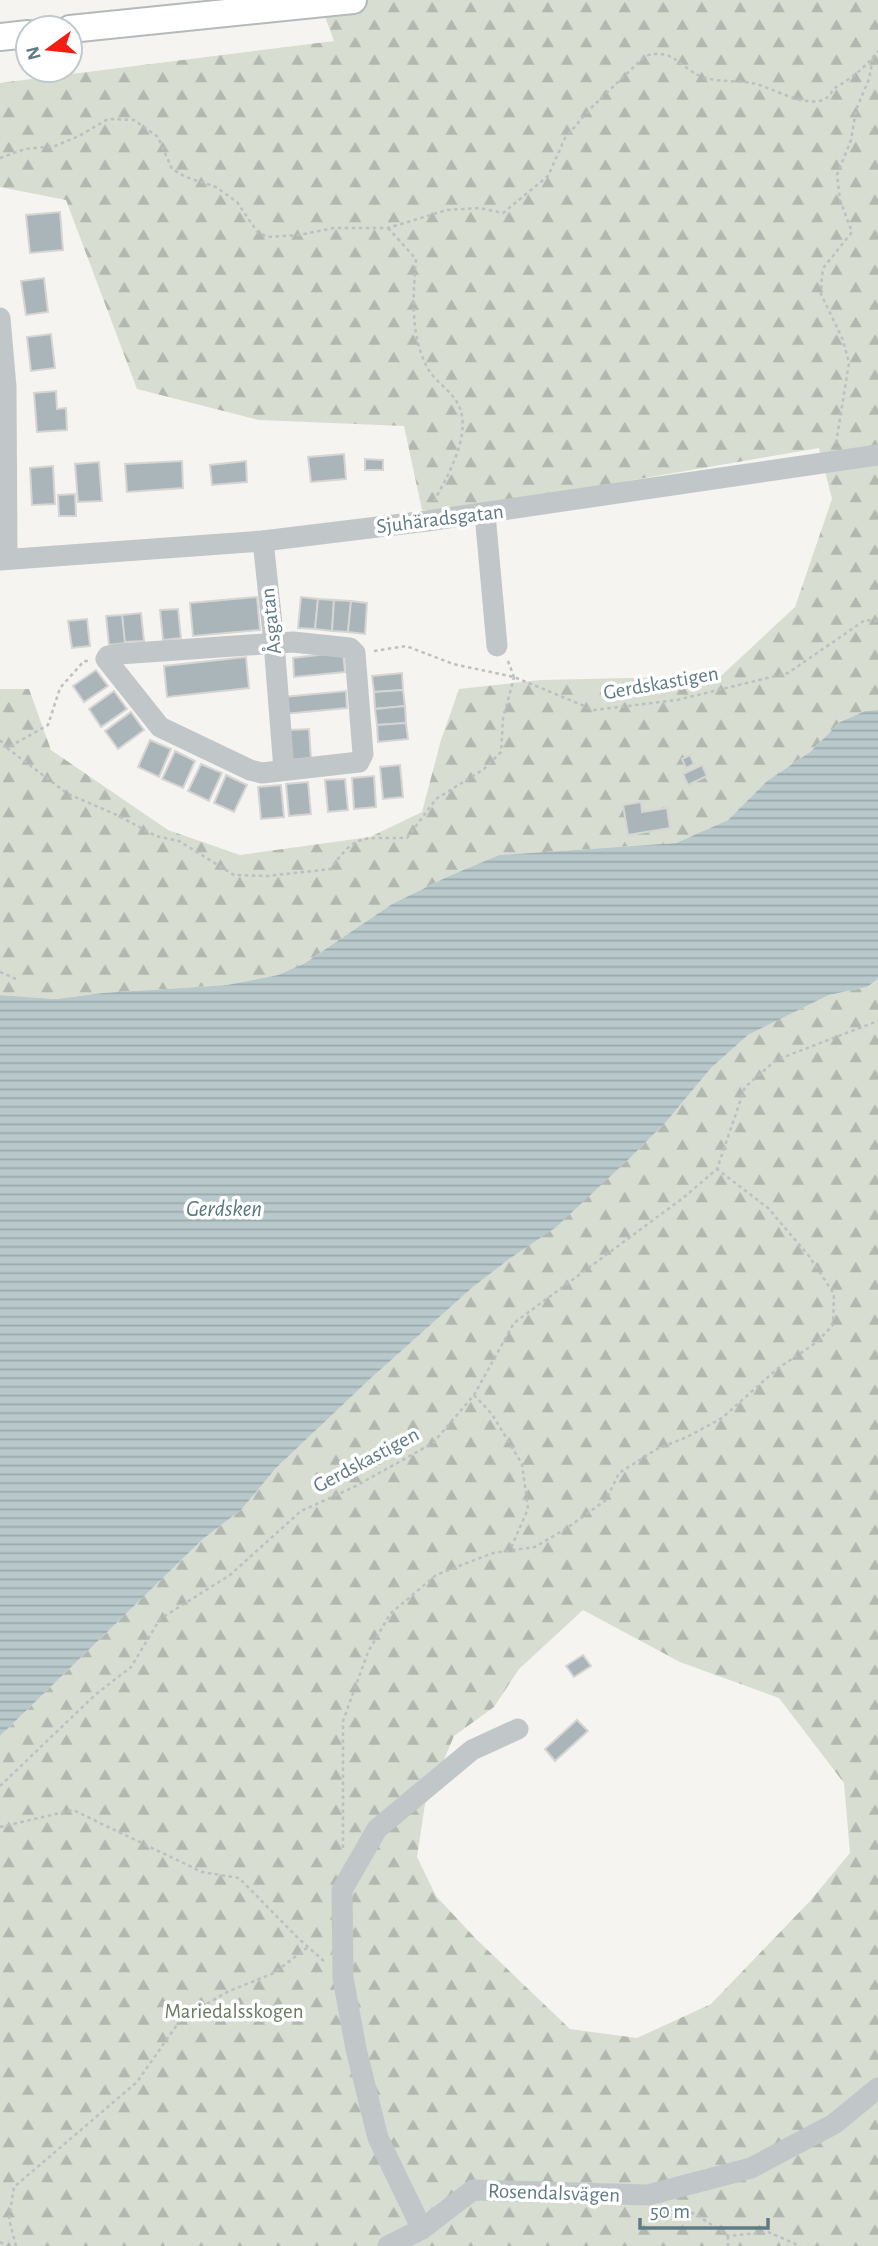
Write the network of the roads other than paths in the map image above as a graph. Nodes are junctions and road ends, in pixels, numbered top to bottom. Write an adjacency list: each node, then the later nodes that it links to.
1 (353, 0): 2 (main road)
2 (84, 28)
3 (0, 318): 7 (street)
4 (878, 455): 5 (street, Sjuhäradsgatan)
5 (485, 514): 6 (street, Sjuhäradsgatan); 9 (street)
6 (263, 541): 7 (street, Sjuhäradsgatan); 8 (street, Åsgatan)
7 (4, 560)
8 (274, 643): 10 (street, Åsgatan); 10 (street); 10 (street)
9 (497, 646)
10 (284, 770)
11 (518, 1729): 13 (street)
12 (878, 2088): 13 (street, Rosendalsvägen)
13 (422, 2229): 14 (street, Rosendalsvägen)
14 (388, 2246)

